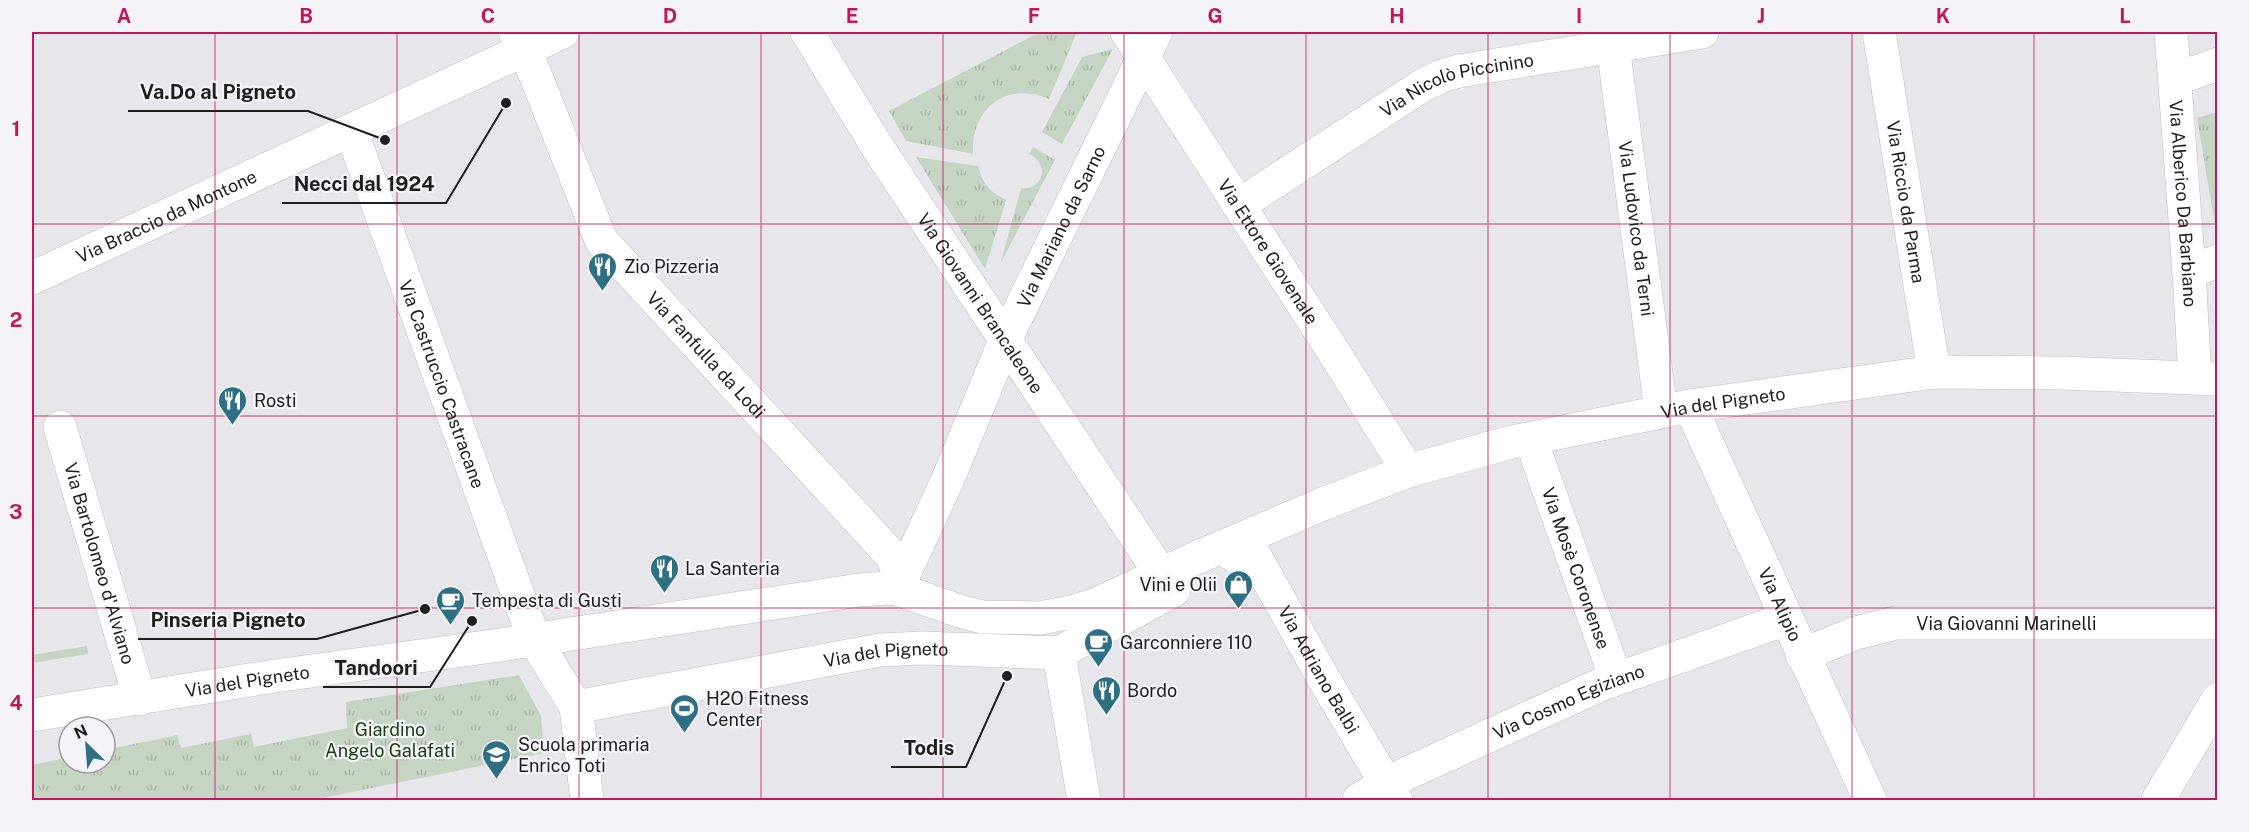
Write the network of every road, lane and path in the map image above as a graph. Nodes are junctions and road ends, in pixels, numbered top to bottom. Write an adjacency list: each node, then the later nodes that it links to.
1 (563, 32): 6 (street, Via Braccio da Montone)
2 (1702, 32): 8 (street, Via Nicolò Piccinino)
3 (1879, 32): 16 (street, Via Riccio da Parma)
4 (2171, 32): 10 (street, Via Alberico Da Barbiano)
5 (818, 34): 15 (street, Via Giovanni Brancaleone)
6 (520, 40): 11 (street, Via Braccio da Montone); 24 (street, Via Fanfulla da Lodi)
7 (1142, 40): 12 (street, Via Ettore Giovenale); 15 (street, Via Mariano da Sarno)
8 (1613, 46): 12 (street, Via Nicolò Piccinino); 18 (street, Via Ludovico da Terni)
9 (2217, 64): 10 (street)
10 (2176, 79): 13 (street, Via Alberico Da Barbiano)
11 (351, 130): 14 (street, Via Braccio da Montone); 27 (street, Via Castruccio Castracane)
12 (1239, 205): 21 (street, Via Ettore Giovenale)
13 (2203, 266): 17 (street, Via Alberico Da Barbiano)
14 (32, 278)
15 (1006, 338): 23 (street, Via Giovanni Brancaleone); 24 (street, Via Mariano da Sarno)
16 (1934, 372): 17 (street, Via del Pigneto); 18 (street, Via del Pigneto)
17 (2206, 378)
18 (1676, 408): 21 (street, Via del Pigneto); 25 (street, Via Alipio)
19 (60, 427): 31 (street, Via Bartolomeo d'Alviano)
20 (1537, 457): 30 (street, Via Mosè Coronense)
21 (1408, 471): 22 (street, Via del Pigneto)
22 (1245, 538): 23 (street, Via del Pigneto); 28 (street, Via del Pigneto); 35 (street, Via Adriano Balbi)
23 (1161, 574): 24 (street, Via del Pigneto)
24 (897, 590): 27 (street, Via del Pigneto)
25 (1786, 620): 29 (street, Via Alipio); 30 (street, Via Cosmo Egiziano)
26 (2217, 623): 29 (street, Via Giovanni Marinelli)
27 (534, 639): 31 (street, Via del Pigneto); 33 (street)
28 (1059, 654): 33 (street, Via del Pigneto); 37 (street)
29 (1802, 655): 39 (street, Via Alipio)
30 (1616, 679): 35 (street, Via Cosmo Egiziano)
31 (140, 699): 34 (street, Via del Pigneto)
32 (2217, 699): 40 (street)
33 (576, 707): 36 (street)
34 (32, 715)
35 (1391, 792): 38 (street, Via Cosmo Egiziano)
36 (587, 801)
37 (1084, 801)
38 (1359, 801)
39 (1870, 801)
40 (2158, 801)

